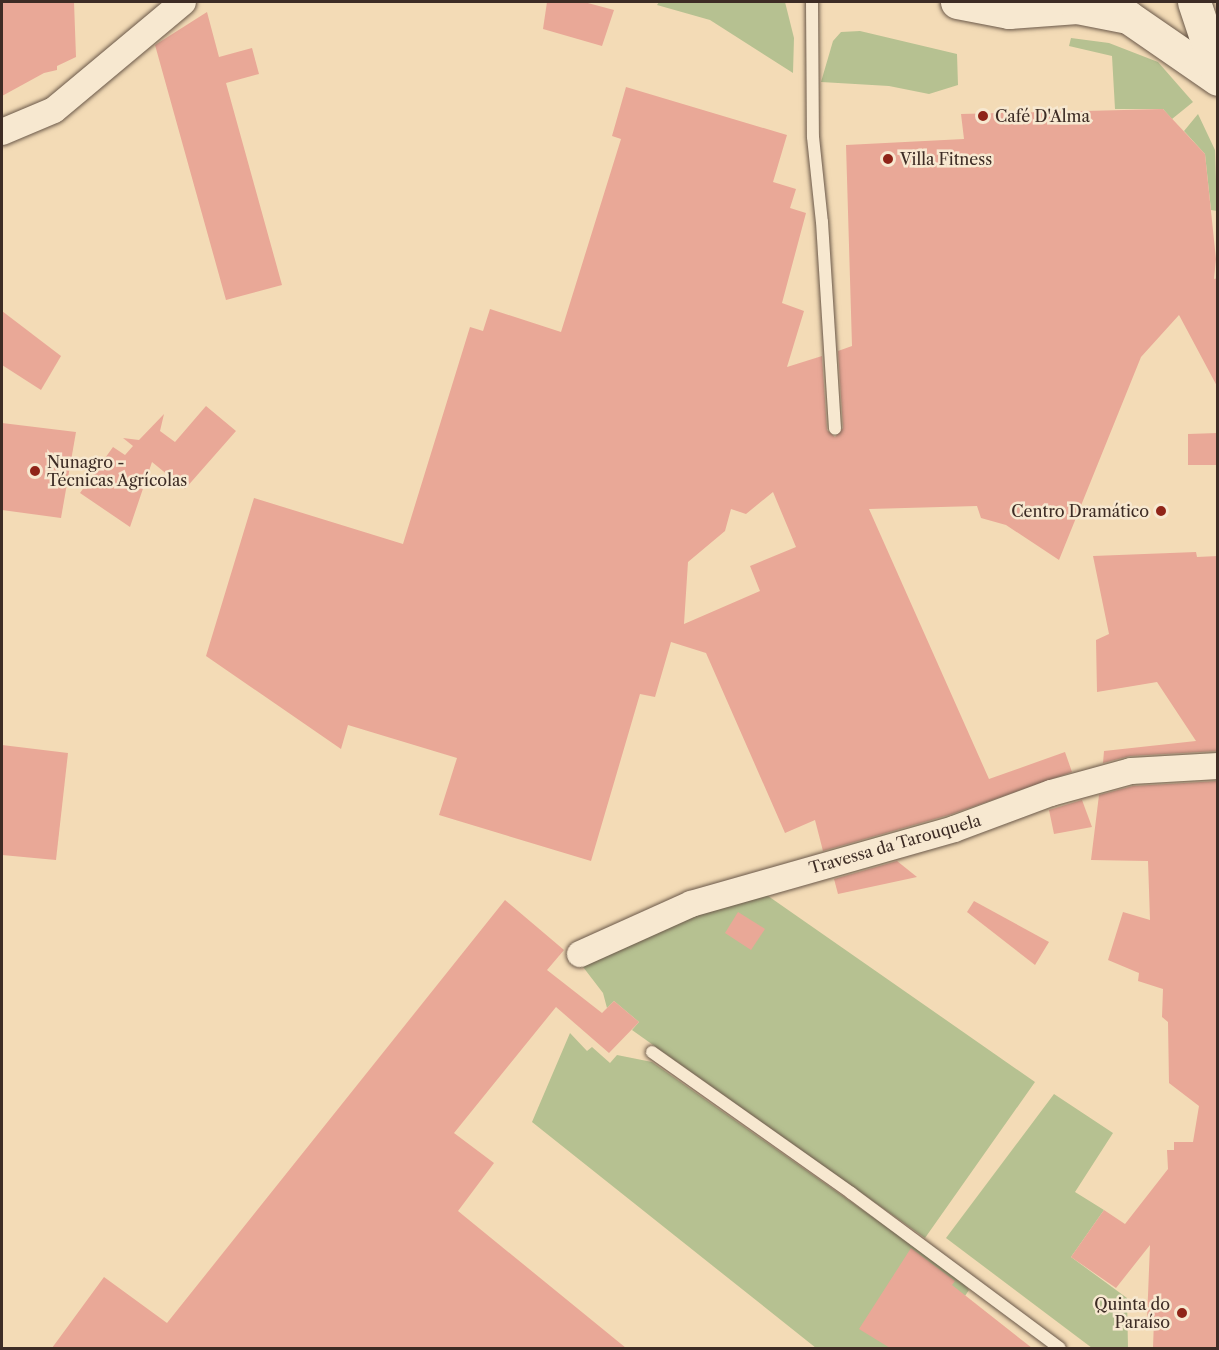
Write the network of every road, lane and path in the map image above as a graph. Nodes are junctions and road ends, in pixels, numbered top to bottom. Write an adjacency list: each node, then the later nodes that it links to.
1 (183, 2): 7 (street)
2 (812, 2): 8 (lane)
3 (957, 2): 6 (street)
4 (1194, 2): 5 (street)
5 (1218, 74)
6 (1218, 79)
7 (2, 132)
8 (835, 429)
9 (1218, 766): 10 (street, Travessa da Tarouquela)
10 (580, 954)
11 (652, 1052): 12 (lane)
12 (1060, 1348)

